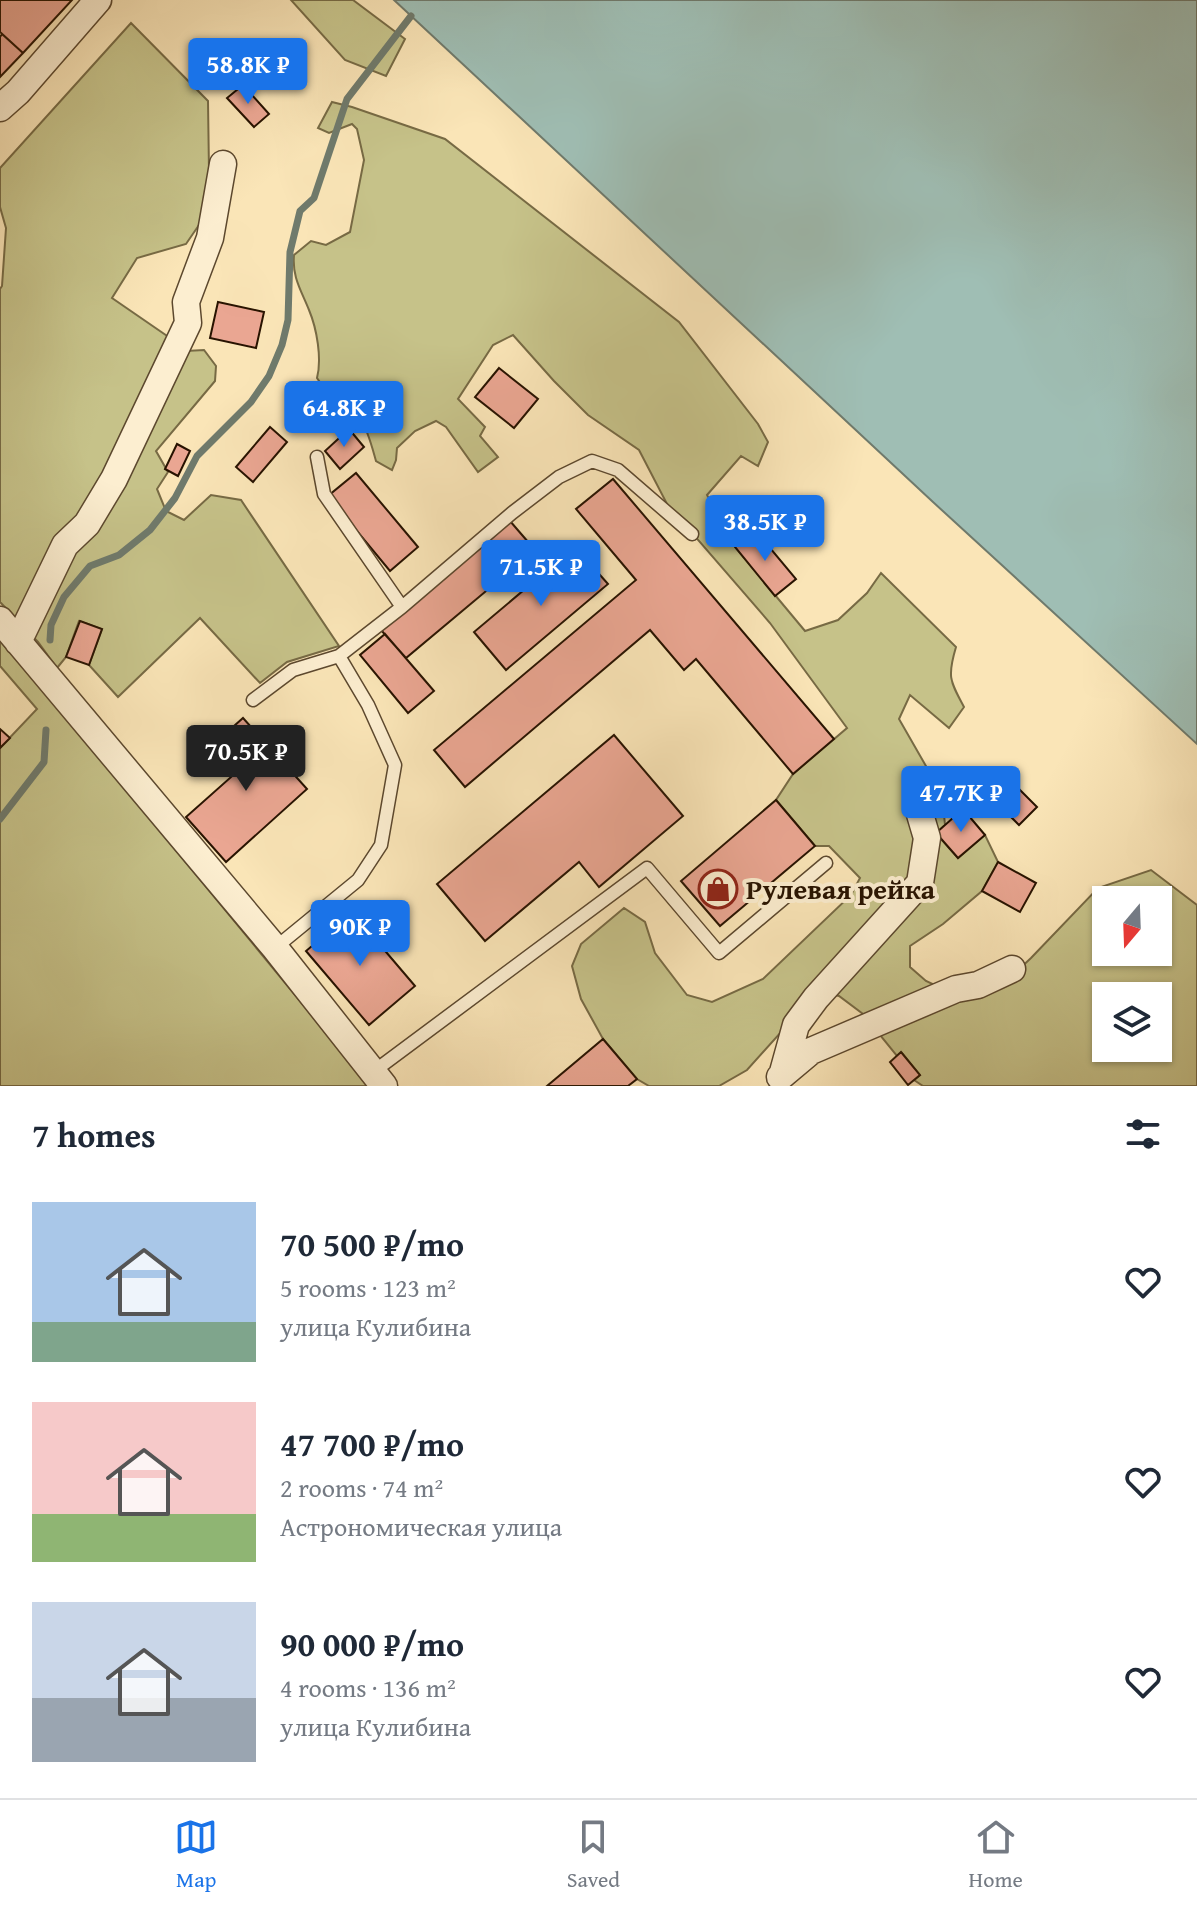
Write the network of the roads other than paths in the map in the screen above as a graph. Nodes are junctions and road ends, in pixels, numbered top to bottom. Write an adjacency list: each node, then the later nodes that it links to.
1 (98, 0): 2 (street)
2 (3, 101)
3 (223, 164): 8 (street)
4 (317, 457): 6 (lane)
5 (692, 534): 6 (lane)
6 (402, 607): 9 (lane)
7 (0, 620): 8 (street)
8 (18, 642): 13 (street)
9 (339, 656): 10 (lane); 13 (lane)
10 (253, 700)
11 (917, 804): 16 (street)
12 (826, 863): 15 (lane)
13 (275, 948): 15 (street)
14 (1012, 969): 16 (street)
15 (379, 1079)
16 (778, 1079)

